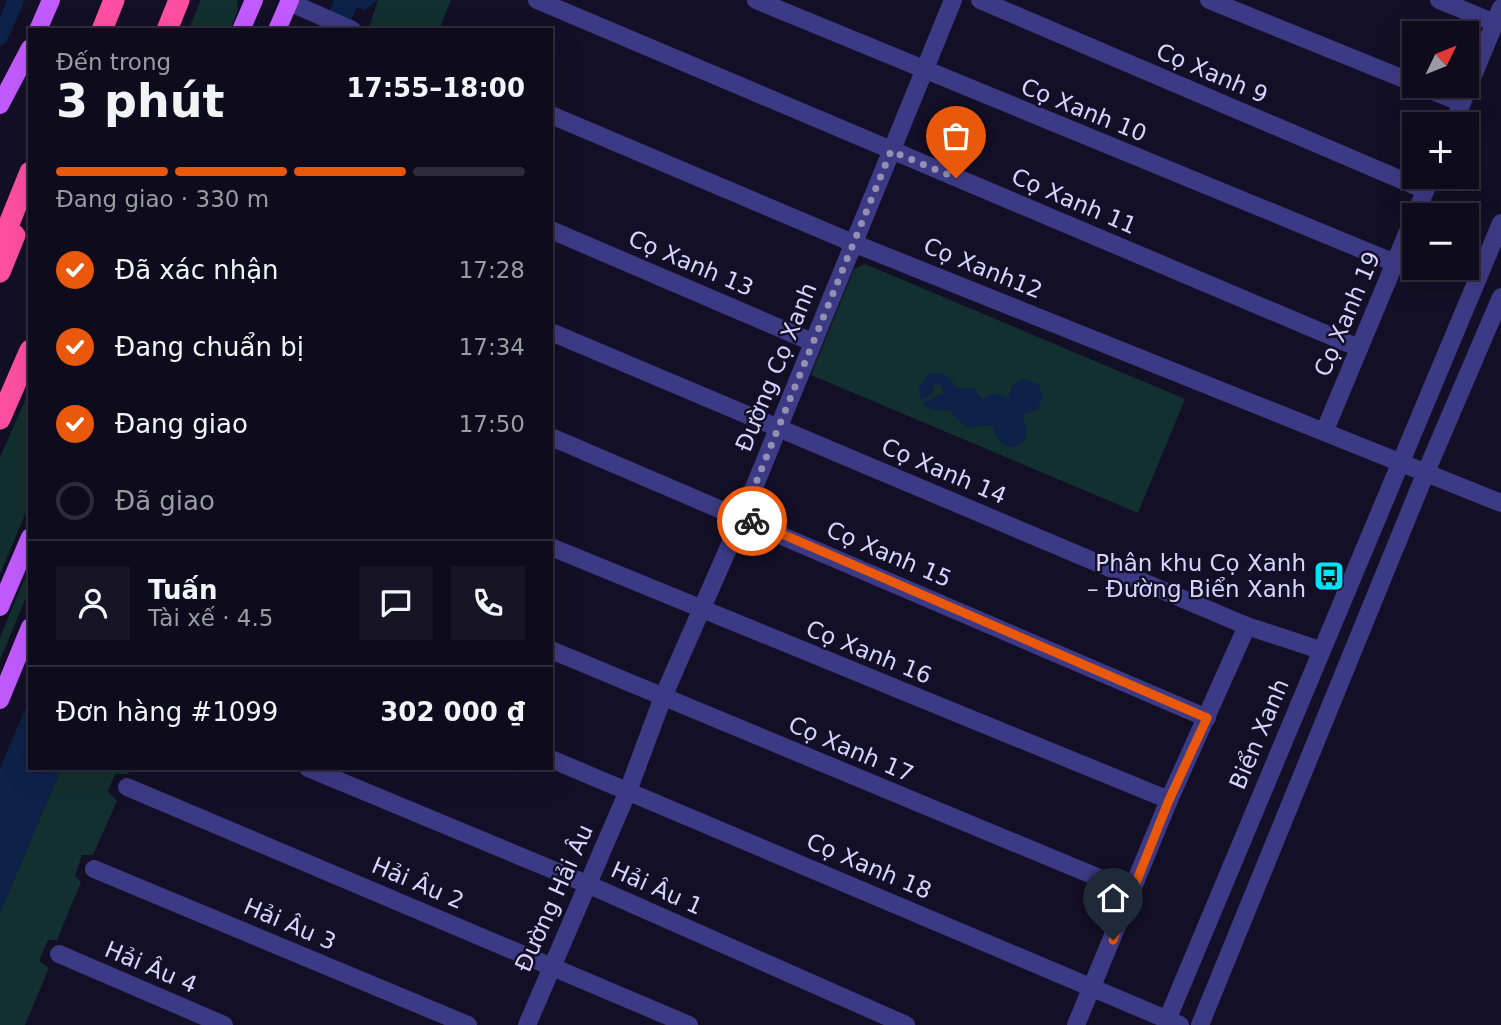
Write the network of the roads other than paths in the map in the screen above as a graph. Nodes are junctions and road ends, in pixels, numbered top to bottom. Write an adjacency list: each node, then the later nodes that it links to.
1 (51, 0): 15 (main road)
2 (99, 0): 16 (highway)
3 (114, 0): 17 (highway)
4 (179, 0): 18 (highway)
5 (194, 0): 19 (highway)
6 (254, 0): 20 (main road)
7 (537, 0): 31 (street, Cọ Xanh 11)
8 (757, 0): 24 (street, Cọ Xanh 10)
9 (953, 0): 24 (street, Đường Cọ Xanh)
10 (980, 0): 32 (street, Cọ Xanh 9)
11 (1209, 0): 25 (street)
12 (1439, 0): 14 (street)
13 (288, 1): 21 (main road); 22 (street)
14 (1498, 16): 27 (street)
15 (39, 28)
16 (88, 28)
17 (103, 28)
18 (168, 28)
19 (183, 28)
20 (242, 28)
21 (278, 28)
22 (347, 28)
23 (28, 52): 28 (main road)
24 (924, 71): 31 (street, Đường Cọ Xanh); 40 (street, Cọ Xanh 10)
25 (1402, 78)
26 (1450, 98): 27 (street)
27 (1462, 103): 29 (street)
28 (0, 105)
29 (1458, 112)
30 (553, 116): 37 (street, Cọ Xanh12)
31 (891, 151): 37 (street, Đường Cọ Xanh); 45 (street, Cọ Xanh 11)
32 (1402, 173)
33 (28, 177): 38 (highway)
34 (28, 206): 41 (highway)
35 (1501, 223): 53 (street, Biển Xanh)
36 (553, 231): 44 (street, Cọ Xanh 13)
37 (853, 243): 44 (street, Đường Cọ Xanh); 50 (street, Cọ Xanh12)
38 (0, 246)
39 (1402, 246): 40 (street, Cọ Xanh 19)
40 (1395, 263): 45 (street, Cọ Xanh 19)
41 (0, 272)
42 (1501, 296): 54 (street)
43 (553, 333): 49 (street, Cọ Xanh 14)
44 (812, 342): 49 (street, Đường Cọ Xanh)
45 (1359, 348): 50 (street, Cọ Xanh 19)
46 (28, 355): 48 (highway)
47 (28, 372): 51 (highway)
48 (0, 419)
49 (777, 427): 56 (street, Đường Cọ Xanh); 61 (street, Cọ Xanh 14)
50 (1325, 430): 53 (street, Cọ Xanh12)
51 (0, 433)
52 (553, 438): 56 (street, Cọ Xanh 15)
53 (1399, 461): 54 (street); 63 (street, Biển Xanh)
54 (1426, 472): 55 (street); 86 (street)
55 (1501, 503)
56 (742, 517): 60 (street, Đường Cọ Xanh); 67 (street, Cọ Xanh 15)
57 (28, 542): 59 (main road)
58 (553, 548): 60 (street, Cọ Xanh 16)
59 (0, 607)
60 (700, 610): 65 (street, Đường Cọ Xanh); 72 (street, Cọ Xanh 16)
61 (1247, 626): 63 (street, Cọ Xanh 14); 67 (street)
62 (28, 633): 66 (main road)
63 (1320, 650): 79 (street, Biển Xanh)
64 (553, 651): 65 (street, Cọ Xanh 17)
65 (663, 697): 71 (street, Đường Cọ Xanh); 75 (street, Cọ Xanh 17)
66 (0, 699)
67 (1207, 718): 72 (street)
68 (553, 760): 71 (street, Cọ Xanh 18)
69 (313, 770): 74 (street, Hải Âu 1)
70 (127, 787): 77 (street, Hải Âu 2)
71 (628, 791): 74 (street, Đường Hải Âu); 78 (street, Cọ Xanh 18)
72 (1169, 800): 75 (street)
73 (94, 869): 81 (street, Hải Âu 3)
74 (587, 884): 77 (street, Đường Hải Âu); 84 (street, Hải Âu 1)
75 (1133, 892): 78 (street)
76 (59, 954): 80 (street, Hải Âu 4)
77 (551, 965): 82 (street, Đường Hải Âu); 83 (street, Hải Âu 2)
78 (1093, 987): 79 (street, Cọ Xanh 18); 85 (street)
79 (1171, 1023)
80 (224, 1025)
81 (468, 1025)
82 (527, 1025)
83 (689, 1025)
84 (906, 1025)
85 (1076, 1025)
86 (1200, 1025)

